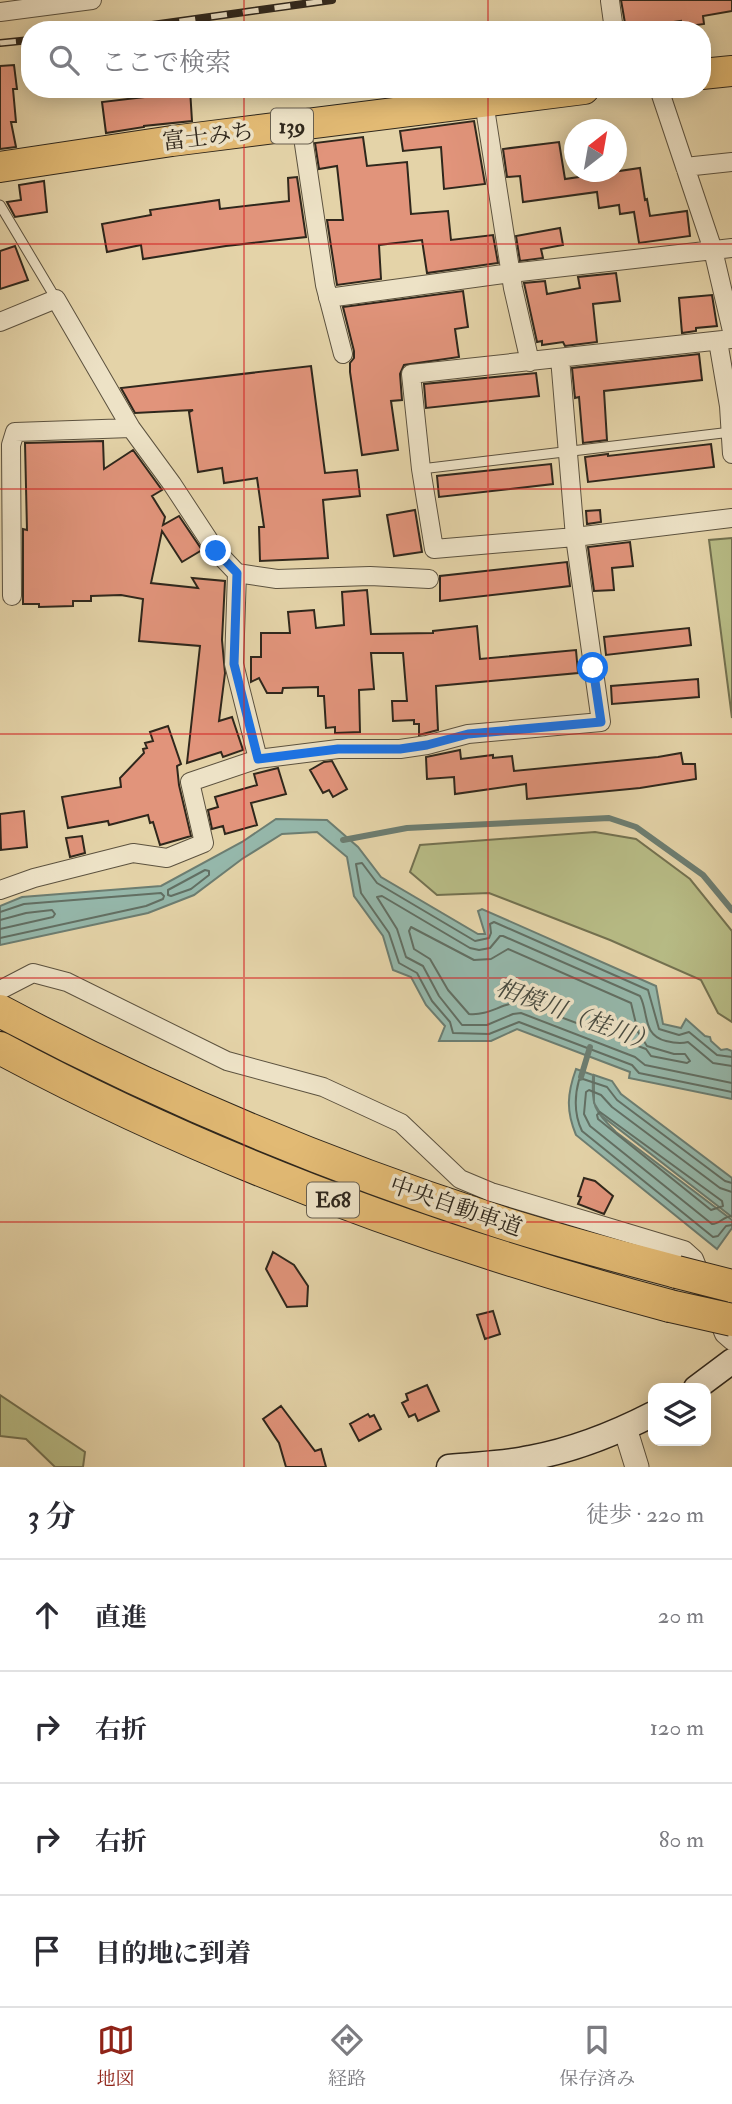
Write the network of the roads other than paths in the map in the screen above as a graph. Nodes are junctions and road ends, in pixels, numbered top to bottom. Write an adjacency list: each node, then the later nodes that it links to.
1 (92, 0): 3 (street)
2 (610, 1): 4 (street)
3 (0, 12)
4 (613, 21)
5 (732, 71): 6 (highway)
6 (711, 73)
7 (515, 98): 9 (highway, 富士みち / 139)
8 (662, 98): 13 (street)
9 (484, 102): 10 (highway, 富士みち / 139); 17 (street)
10 (301, 124): 12 (highway, 富士みち / 139); 18 (street)
11 (732, 162): 13 (street)
12 (0, 167)
13 (685, 167): 16 (street)
14 (0, 205): 19 (lane)
15 (732, 248): 16 (street)
16 (713, 250): 17 (street); 21 (street)
17 (511, 273): 18 (street); 24 (street)
18 (328, 298): 22 (street)
19 (56, 299): 20 (street); 25 (street)
20 (0, 322)
21 (727, 337): 23 (street); 26 (street)
22 (343, 354)
23 (560, 358): 24 (street); 27 (street)
24 (530, 362): 29 (street)
25 (131, 428): 32 (street); 34 (street)
26 (731, 432): 27 (lane); 28 (street)
27 (569, 452): 29 (lane); 31 (street)
28 (732, 454)
29 (421, 469): 31 (street)
30 (732, 518): 31 (street)
31 (575, 537): 35 (street)
32 (237, 573): 33 (street); 35 (street)
33 (429, 579)
34 (12, 596)
35 (258, 759): 36 (street)
36 (0, 890)
37 (0, 990): 42 (street)
38 (0, 1011): 40 (highway, 中央自動車道 / E68, bridge)
39 (5, 1051): 41 (highway, 中央自動車道 / E68, bridge)
40 (732, 1286)
41 (732, 1320)
42 (732, 1341)
43 (732, 1361): 44 (main road)
44 (703, 1383)
45 (648, 1416): 46 (main road)
46 (625, 1428): 47 (main road); 48 (street)
47 (449, 1467)
48 (637, 1467)

